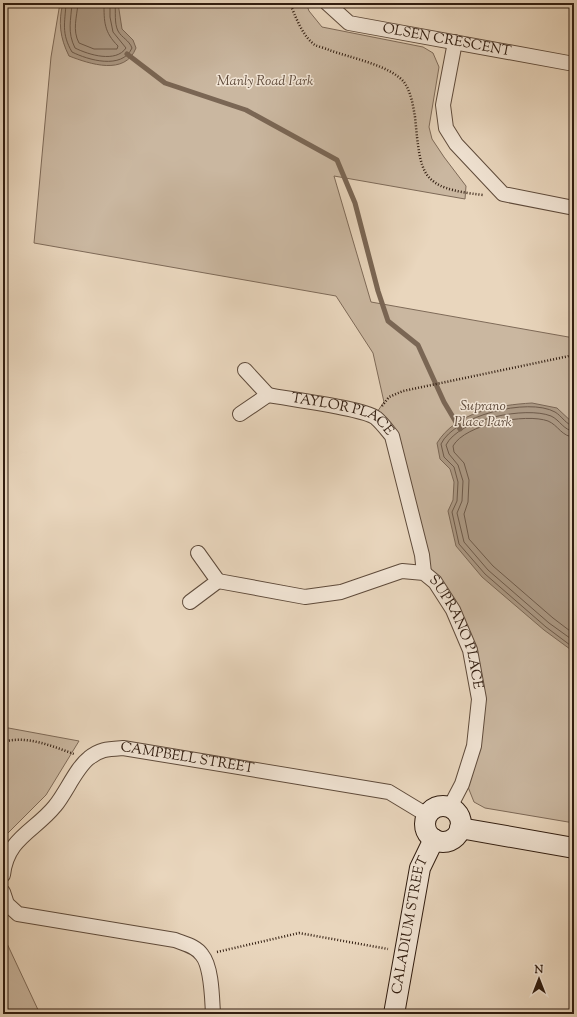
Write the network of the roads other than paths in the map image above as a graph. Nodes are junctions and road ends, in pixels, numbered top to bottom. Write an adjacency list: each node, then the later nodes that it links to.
1 (327, 3): 2 (street, OLSEN CRESCENT)
2 (455, 42): 3 (street, OLSEN CRESCENT); 4 (street)
3 (574, 64)
4 (574, 208)
5 (245, 370): 6 (street)
6 (268, 395): 7 (street); 9 (street, TAYLOR PLACE)
7 (240, 414)
8 (198, 553): 10 (street)
9 (424, 573): 10 (street, SUPRANO PLACE); 12 (street, SUPRANO PLACE)
10 (218, 581): 11 (street)
11 (190, 602)
12 (450, 807): 13 (street); 14 (street)
13 (427, 815): 15 (street); 17 (street, CAMPBELL STREET)
14 (460, 828): 15 (street); 16 (street)
15 (434, 839): 20 (street, CALADIUM STREET)
16 (574, 848)
17 (3, 875)
18 (3, 892): 19 (street)
19 (213, 1014)
20 (394, 1014)

